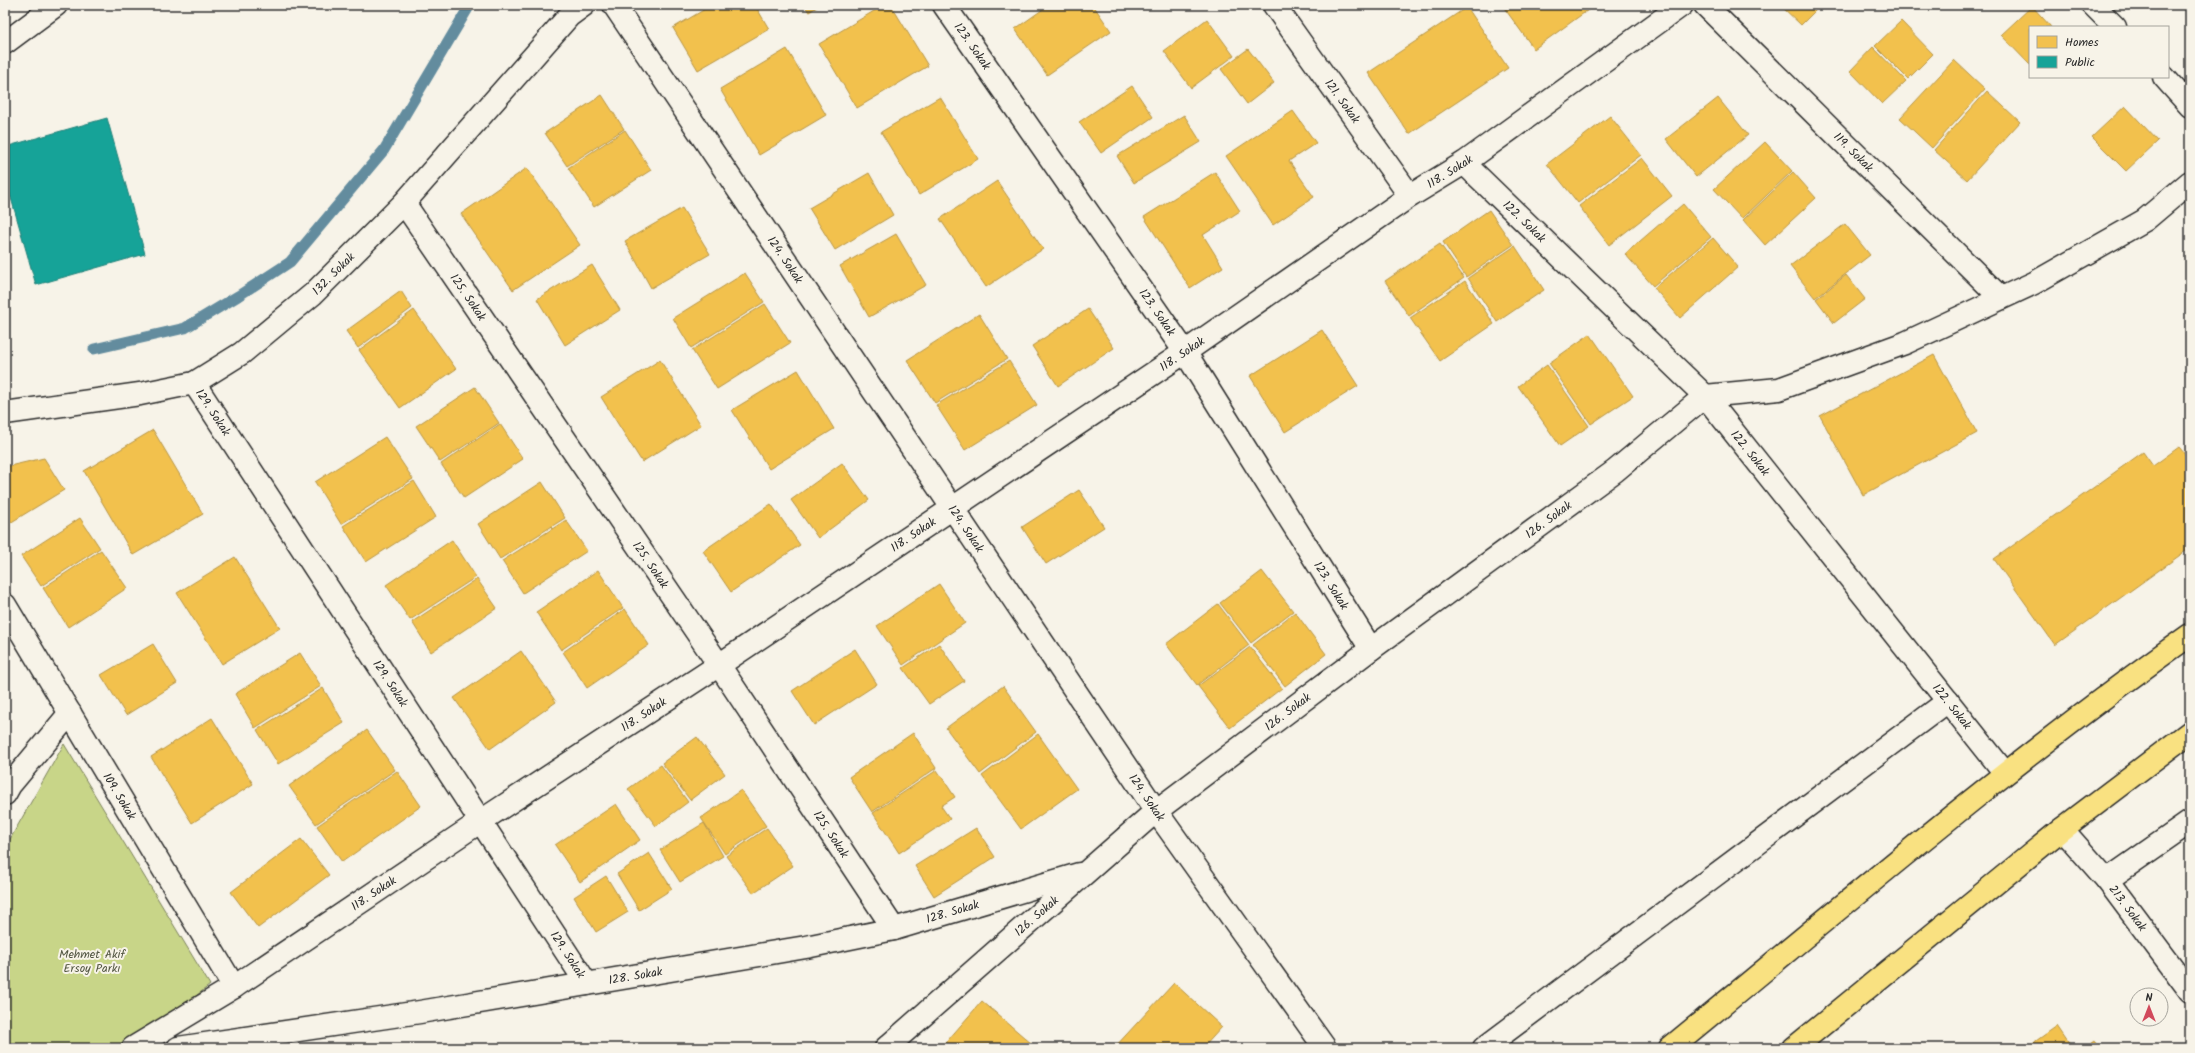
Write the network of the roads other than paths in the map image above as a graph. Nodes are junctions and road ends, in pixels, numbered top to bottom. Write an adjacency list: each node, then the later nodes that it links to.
1 (56, 5): 10 (street)
2 (584, 5): 16 (street, 132. Sokak)
3 (614, 5): 22 (street, 124. Sokak)
4 (944, 5): 18 (street, 123. Sokak)
5 (1274, 5): 15 (street, 121. Sokak)
6 (1682, 5): 13 (street, 118. Sokak)
7 (1705, 5): 17 (street, 119. Sokak)
8 (2093, 5): 9 (street)
9 (2114, 26)
10 (5, 43)
11 (2165, 78): 12 (street)
12 (2190, 106)
13 (1464, 162): 15 (street, 118. Sokak); 20 (street, 122. Sokak)
14 (2190, 182): 17 (street)
15 (1410, 196): 18 (street, 118. Sokak)
16 (404, 203): 19 (street, 132. Sokak); 26 (street, 125. Sokak)
17 (2002, 298): 20 (street)
18 (1185, 352): 22 (street, 118. Sokak); 25 (street, 123. Sokak)
19 (194, 383): 21 (street, 132. Sokak); 33 (street, 129. Sokak)
20 (1706, 396): 25 (street, 126. Sokak); 27 (street, 122. Sokak)
21 (5, 413)
22 (952, 507): 26 (street, 118. Sokak); 32 (street, 124. Sokak)
23 (5, 605): 28 (street, 109. Sokak)
24 (2190, 636): 30 (highway)
25 (1371, 649): 32 (street, 126. Sokak)
26 (719, 665): 33 (street, 118. Sokak); 38 (street, 125. Sokak)
27 (1948, 701): 30 (street, 122. Sokak); 46 (street)
28 (70, 713): 31 (street); 40 (street, 109. Sokak)
29 (2190, 732): 35 (highway)
30 (2005, 773): 47 (highway)
31 (5, 794)
32 (1156, 811): 36 (street, 126. Sokak); 45 (street, 124. Sokak)
33 (481, 821): 39 (street, 129. Sokak); 40 (street, 118. Sokak)
34 (2190, 822): 37 (street)
35 (2062, 829): 37 (street, 213. Sokak); 48 (highway)
36 (1086, 872): 38 (street, 128. Sokak); 44 (street, 126. Sokak)
37 (2107, 880): 41 (street, 213. Sokak)
38 (894, 929): 39 (street, 128. Sokak)
39 (587, 984): 43 (street, 128. Sokak)
40 (234, 987): 42 (street, 118. Sokak)
41 (2190, 991)
42 (133, 1048)
43 (178, 1048)
44 (886, 1048)
45 (1325, 1048)
46 (1484, 1048)
47 (1670, 1048)
48 (1794, 1048)

